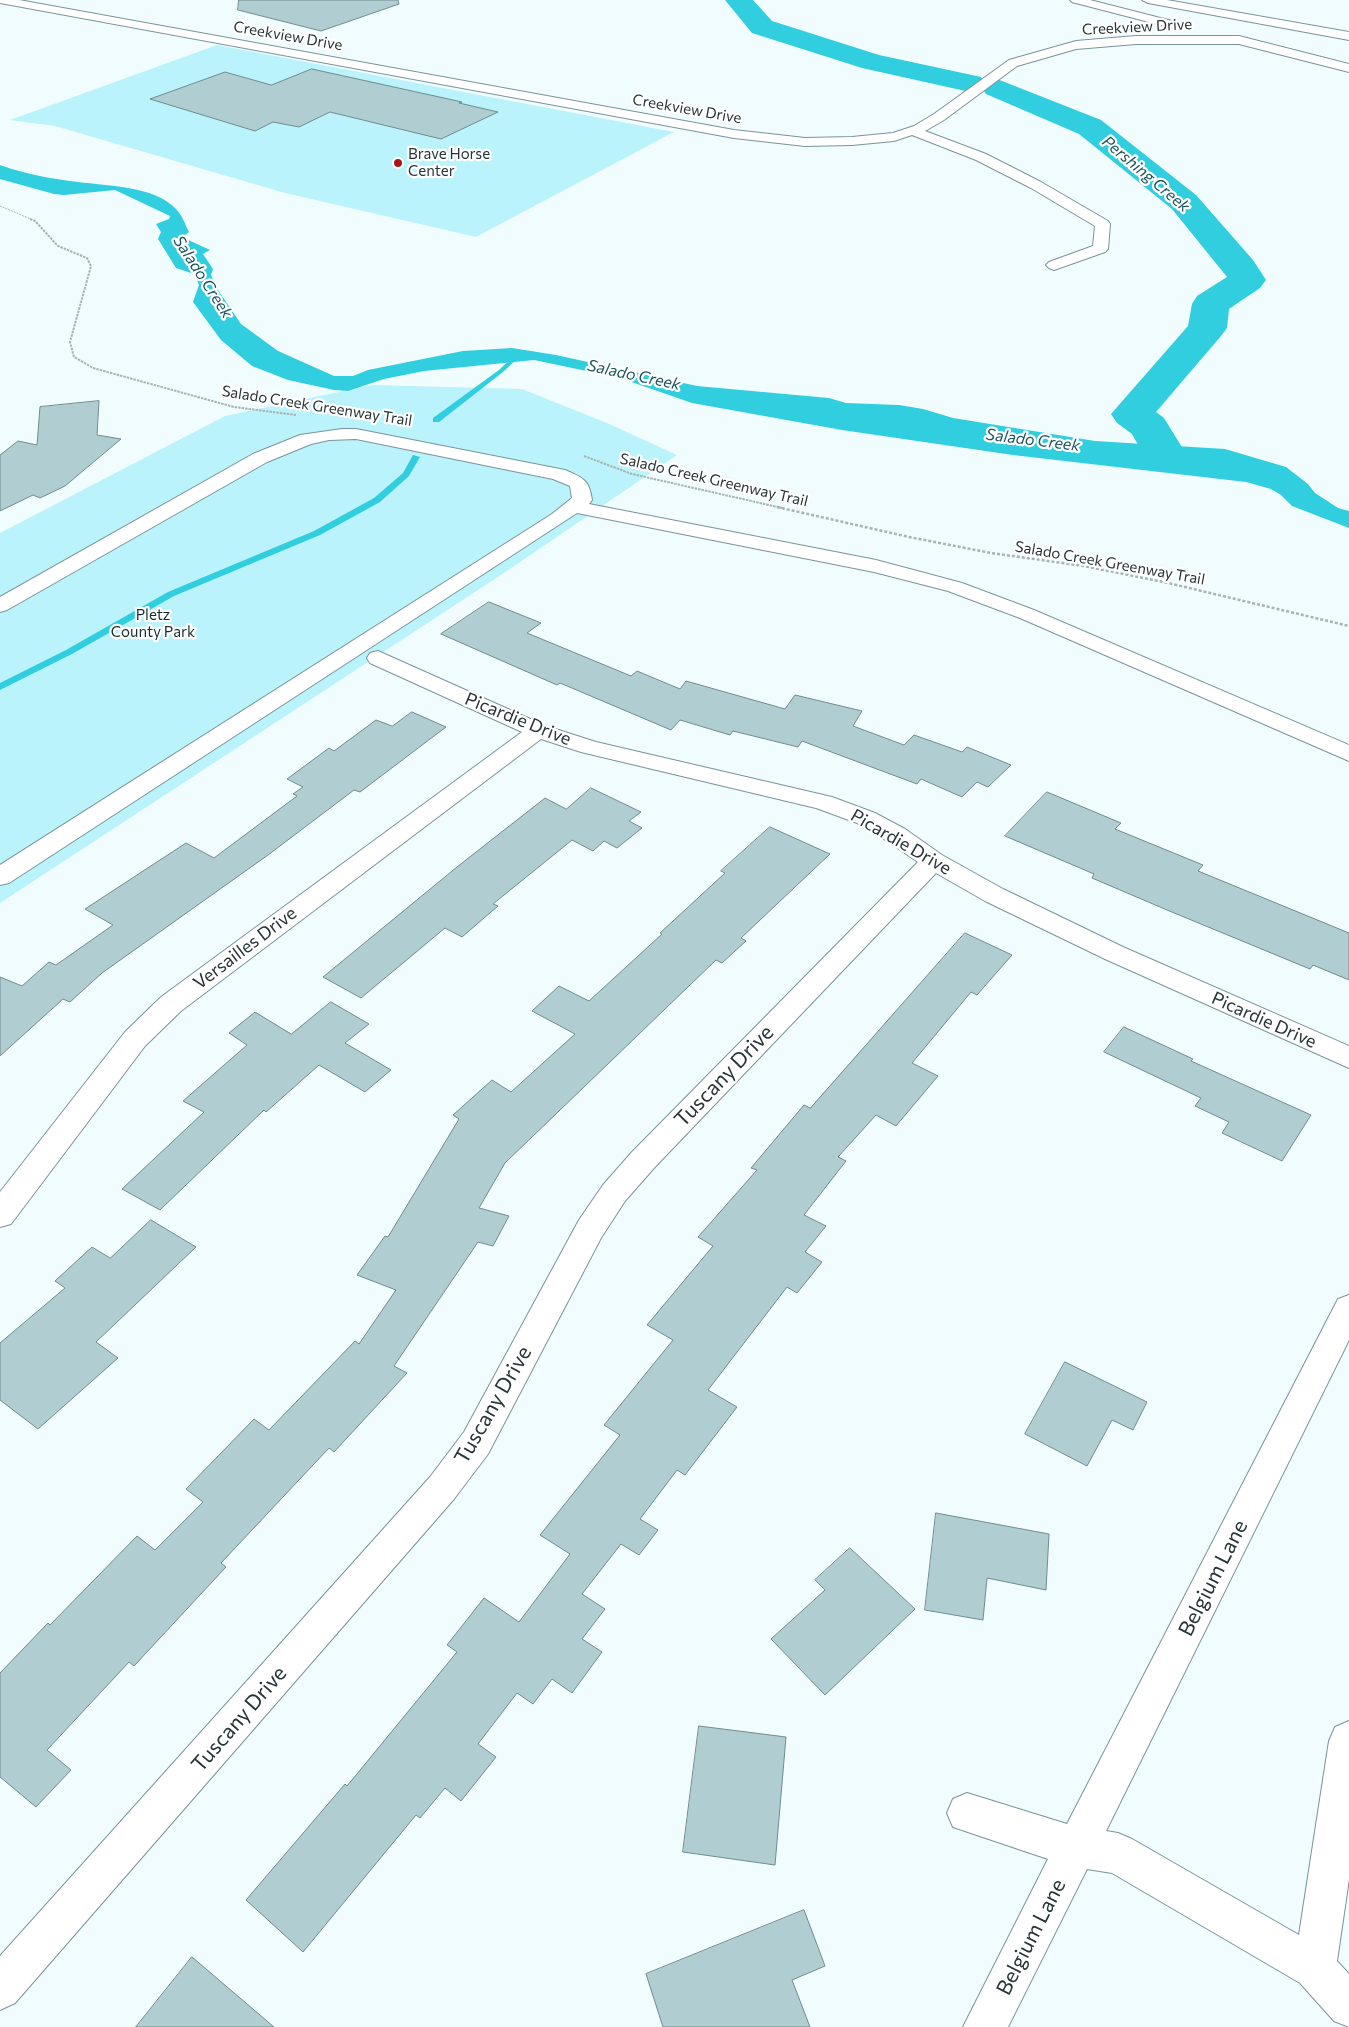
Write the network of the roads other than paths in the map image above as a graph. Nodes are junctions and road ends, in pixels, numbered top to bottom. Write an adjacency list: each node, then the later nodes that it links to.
1 (0, 0): 10 (street, Creekview Drive)
2 (1076, 0): 7 (street)
3 (1148, 0): 5 (street)
4 (1320, 16): 5 (street)
5 (1304, 28): 6 (street); 8 (street)
6 (1349, 36)
7 (1239, 40): 8 (street, Creekview Drive); 10 (street, Creekview Drive)
8 (1272, 48): 9 (street, Creekview Drive)
9 (1349, 68)
10 (913, 131): 11 (street)
11 (1054, 264)
12 (574, 507): 13 (street); 16 (street); 18 (street)
13 (0, 606)
14 (378, 658): 15 (street, Picardie Drive)
15 (538, 731): 17 (street, Picardie Drive); 20 (street, Versailles Drive)
16 (1349, 754)
17 (933, 861): 19 (street, Picardie Drive); 26 (street, Tuscany Drive)
18 (0, 877)
19 (1349, 1058)
20 (0, 1215)
21 (1349, 1308): 24 (street, Belgium Lane)
22 (1349, 1741): 25 (street)
23 (967, 1813): 24 (street)
24 (1076, 1847): 25 (street); 28 (street, Belgium Lane)
25 (1315, 1968): 27 (street)
26 (0, 1988)
27 (1349, 2006)
28 (986, 2027)

